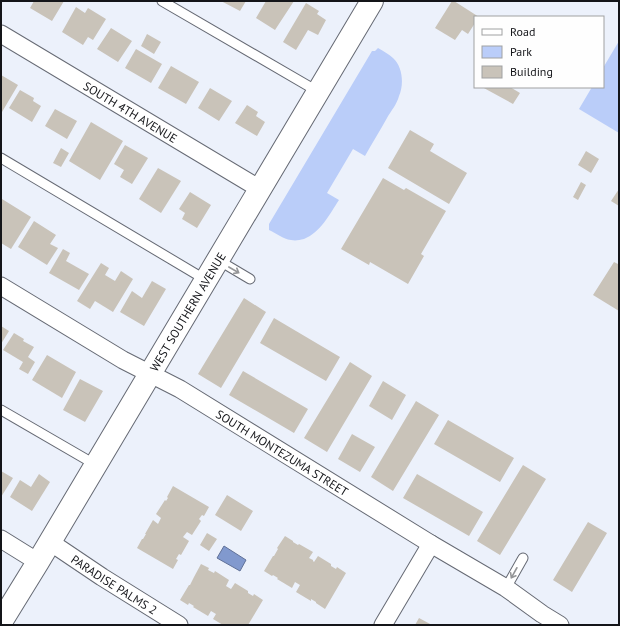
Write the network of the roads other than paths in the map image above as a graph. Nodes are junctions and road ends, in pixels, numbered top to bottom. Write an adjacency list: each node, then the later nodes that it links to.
1 (162, 1): 4 (lane)
2 (370, 2): 4 (main road, WEST SOUTHERN AVENUE)
3 (1, 34): 6 (street, SOUTH 4TH AVENUE)
4 (317, 91): 6 (main road, WEST SOUTHERN AVENUE)
5 (1, 158): 9 (lane)
6 (260, 189): 7 (main road, WEST SOUTHERN AVENUE)
7 (218, 260): 8 (lane, one-way to 8); 9 (main road, WEST SOUTHERN AVENUE)
8 (250, 279)
9 (206, 280): 11 (main road, WEST SOUTHERN AVENUE)
10 (1, 286): 11 (street, SOUTH MONTEZUMA STREET)
11 (150, 374): 13 (main road, WEST SOUTHERN AVENUE); 16 (street, SOUTH MONTEZUMA STREET)
12 (1, 410): 13 (lane)
13 (96, 465): 15 (main road, WEST SOUTHERN AVENUE)
14 (1, 540): 18 (street)
15 (50, 542): 18 (main road, WEST SOUTHERN AVENUE); 21 (street, PARADISE PALMS 2)
16 (431, 544): 19 (street, SOUTH MONTEZUMA STREET); 22 (street)
17 (523, 558): 19 (lane, one-way to 19)
18 (38, 562): 20 (main road, WEST SOUTHERN AVENUE)
19 (506, 588): 23 (street, SOUTH MONTEZUMA STREET)
20 (1, 622)
21 (179, 625)
22 (383, 625)
23 (560, 625)

